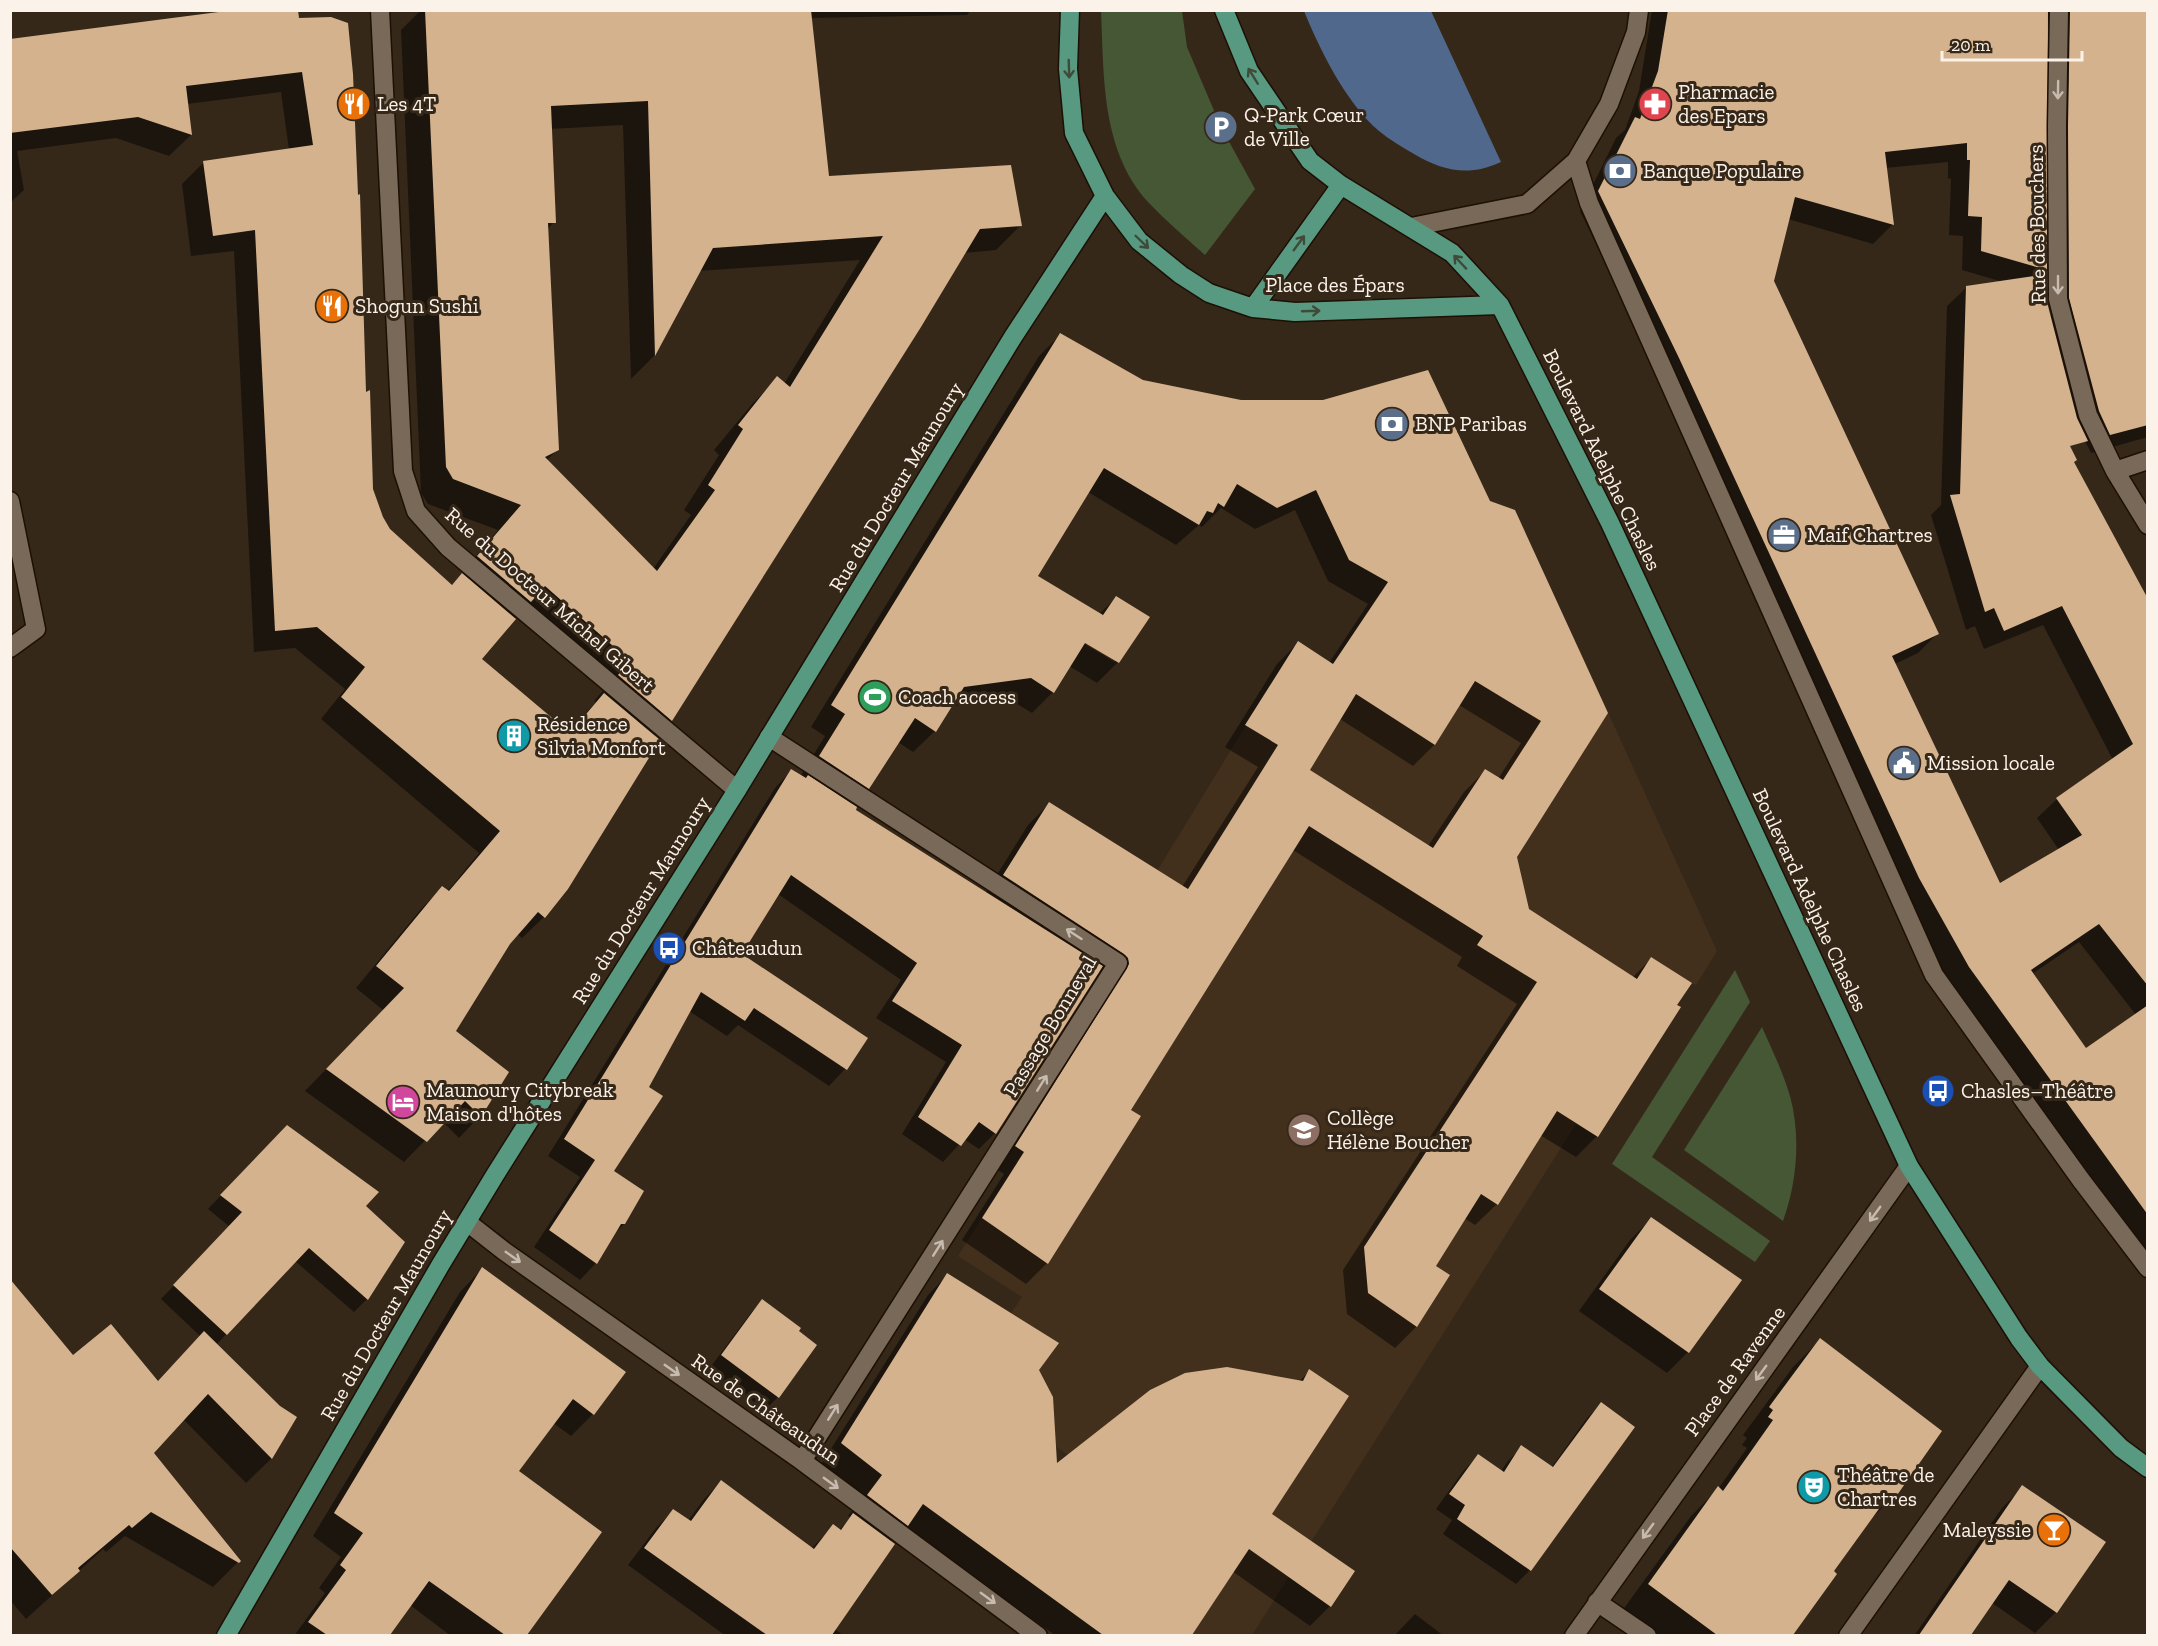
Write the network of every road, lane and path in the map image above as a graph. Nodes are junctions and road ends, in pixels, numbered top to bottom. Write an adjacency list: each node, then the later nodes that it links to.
1 (380, 10): 18 (street, Rue du Docteur Michel Gibert)
2 (1070, 10): 8 (main road, Place des Épars, one-way to 8)
3 (1224, 10): 7 (main road, one-way to 3)
4 (1639, 10): 6 (street)
5 (2059, 10): 13 (street, Rue des Bouchers, one-way to 13)
6 (1576, 161): 9 (street); 21 (street)
7 (1341, 185): 9 (main road); 11 (main road, one-way to 7)
8 (1105, 196): 11 (main road, Place des Épars, one-way to 11); 17 (main road, Rue du Docteur Maunoury)
9 (1411, 227): 10 (main road, one-way to 9)
10 (1500, 305): 11 (main road, Place des Épars, one-way to 10); 19 (main road, Boulevard Adelphe Chasles)
11 (1253, 308)
12 (2148, 460): 13 (street)
13 (2115, 471): 15 (street, Rue des Bouchers)
14 (10, 501): 16 (street)
15 (2148, 525)
16 (10, 648)
17 (769, 737): 18 (main road, Rue du Docteur Maunoury); 23 (street, Passage Bonneval, one-way to 17)
18 (737, 790): 20 (main road, Rue du Docteur Maunoury)
19 (1909, 1166): 22 (main road, Boulevard Adelphe Chasles); 25 (street, Place de Ravenne, one-way to 25)
20 (467, 1222): 23 (street, Rue de Châteaudun, one-way to 23); 26 (main road, Rue du Docteur Maunoury)
21 (2148, 1268)
22 (2040, 1366): 24 (main road, Boulevard Adelphe Chasles); 30 (street)
23 (802, 1461): 27 (street, Rue de Châteaudun, one-way to 27)
24 (2148, 1468)
25 (1597, 1602): 28 (street, Place de Ravenne); 29 (street)
26 (226, 1635)
27 (1038, 1635)
28 (1574, 1635)
29 (1647, 1635)
30 (1848, 1635)

